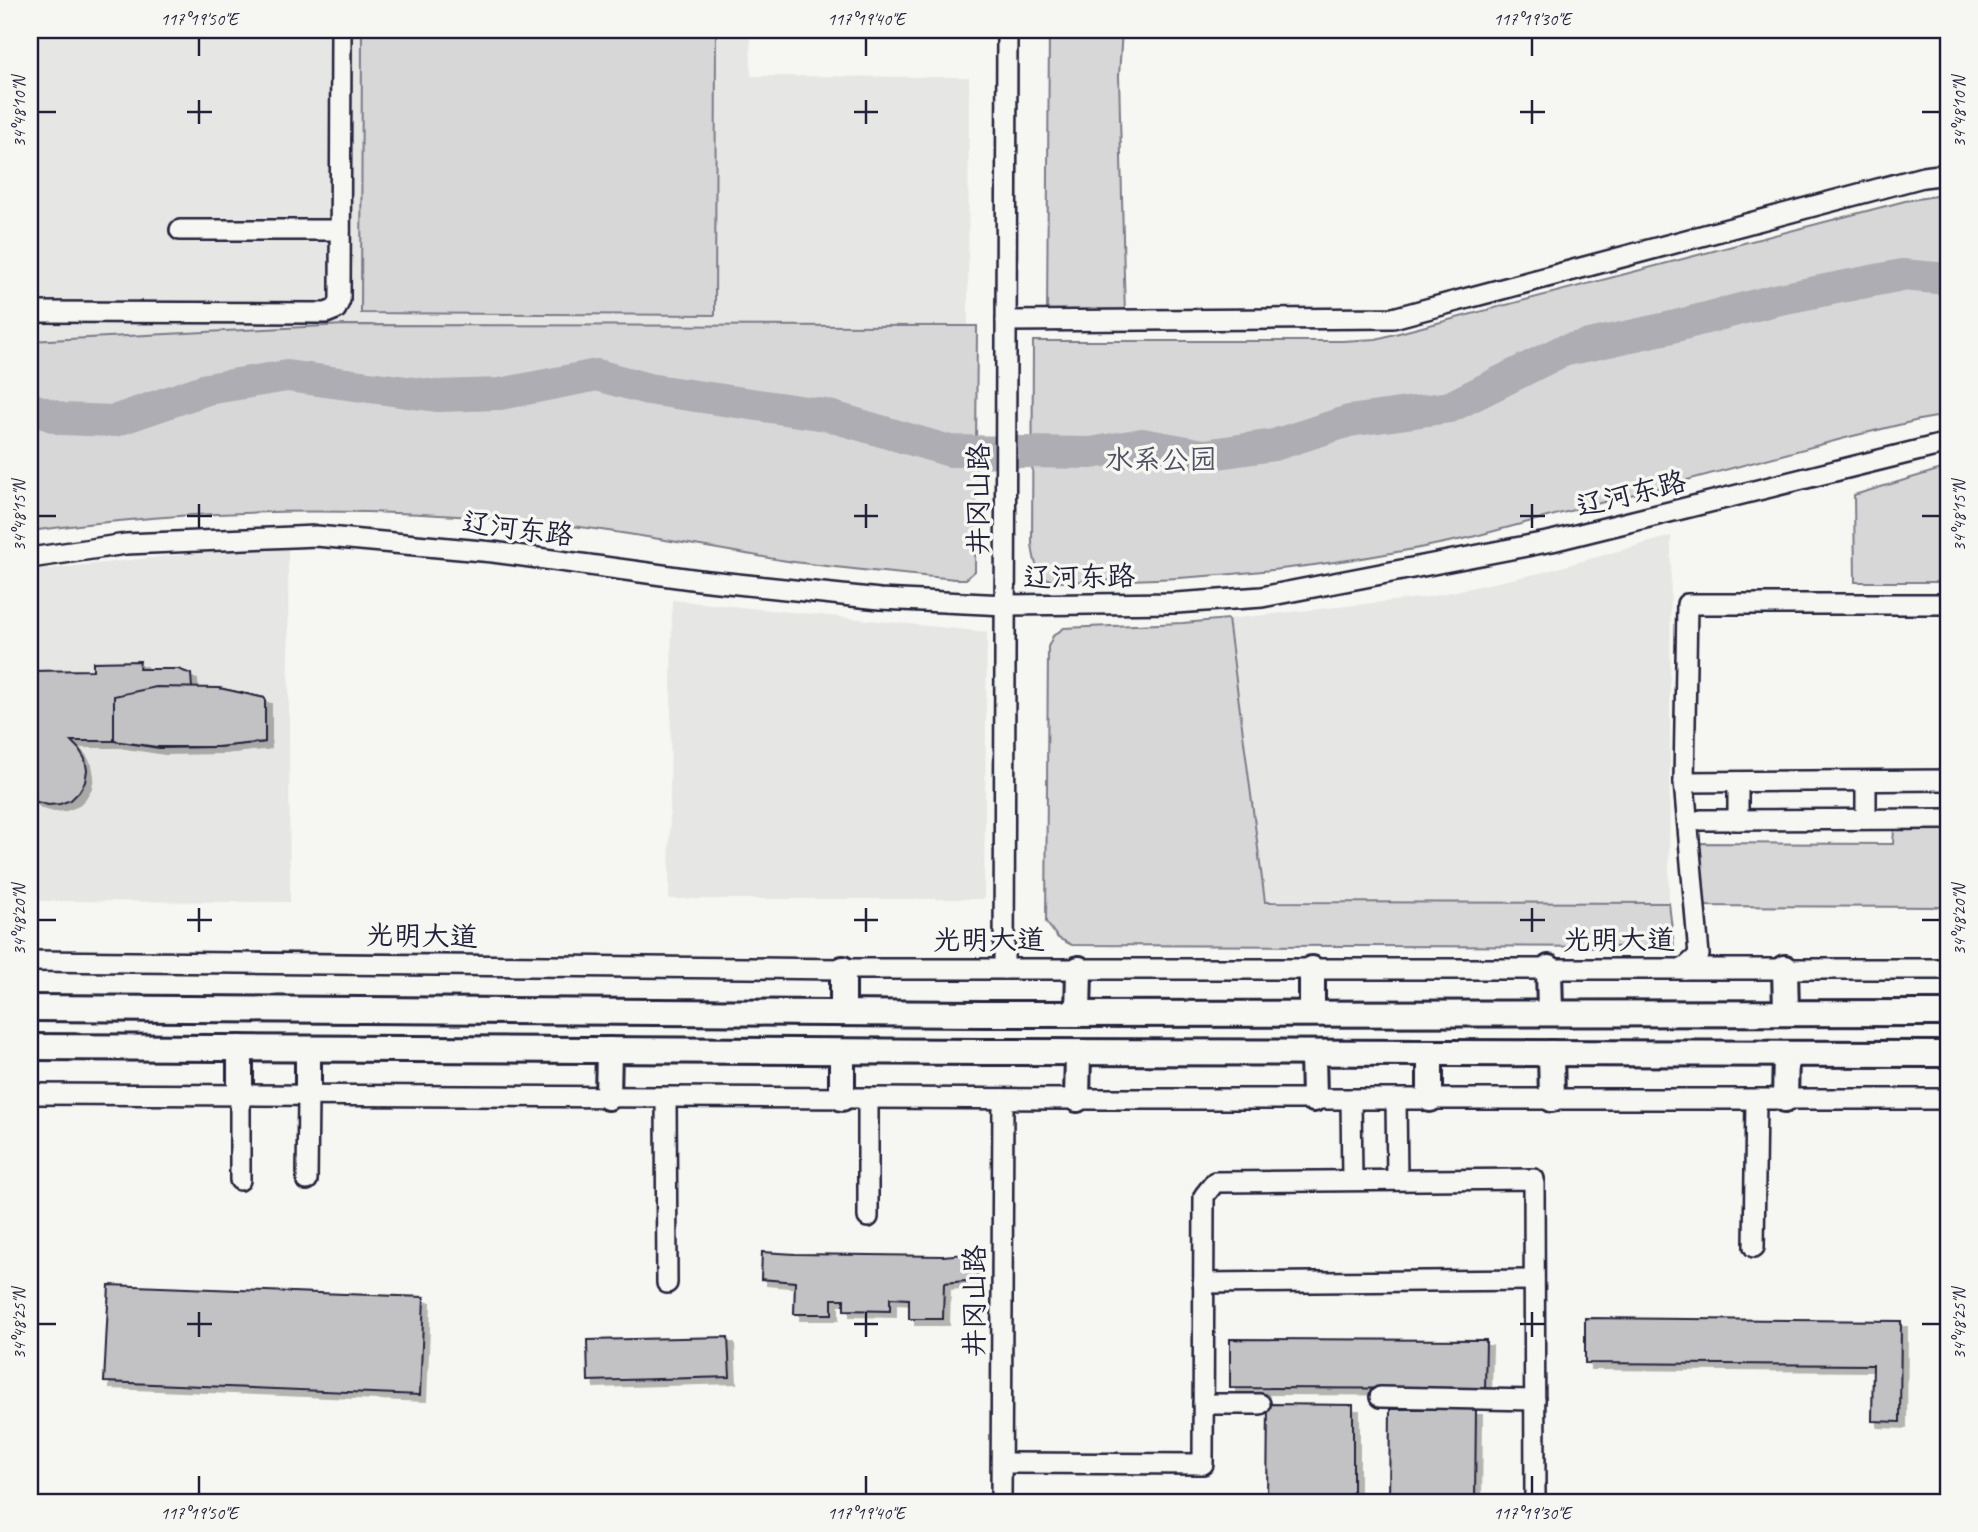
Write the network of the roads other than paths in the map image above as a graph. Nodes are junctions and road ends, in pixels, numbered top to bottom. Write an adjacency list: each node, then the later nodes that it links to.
1 (341, 30): 5 (street)
2 (1007, 30): 7 (street, 井冈山路)
3 (1948, 174): 7 (street)
4 (180, 230): 5 (street)
5 (340, 230): 6 (street)
6 (30, 312)
7 (1006, 321): 11 (street, 井冈山路)
8 (1948, 443): 11 (street, 辽河东路)
9 (30, 558): 11 (street, 辽河东路)
10 (1948, 604): 14 (street)
11 (1006, 605): 24 (street, 井冈山路)
12 (1948, 780): 13 (street)
13 (1866, 781): 15 (street); 16 (street)
14 (1684, 782): 15 (street); 27 (street)
15 (1738, 782): 19 (street)
16 (1866, 819): 17 (street); 19 (street)
17 (1948, 819)
18 (1701, 820): 19 (street)
19 (1738, 820)
20 (30, 961): 23 (street, 光明大道)
21 (1549, 968): 26 (street, 光明大道); 27 (street, 光明大道); 32 (main road)
22 (1785, 968): 27 (street, 光明大道); 28 (street, 光明大道); 33 (main road)
23 (843, 969): 24 (street, 光明大道); 30 (main road)
24 (1004, 969): 25 (street, 光明大道)
25 (1079, 969): 26 (street, 光明大道); 35 (main road)
26 (1312, 969): 31 (main road)
27 (1684, 969)
28 (1948, 969)
29 (30, 1008): 30 (main road)
30 (843, 1013): 35 (main road)
31 (1312, 1013): 32 (main road); 35 (main road)
32 (1550, 1013): 33 (main road)
33 (1786, 1013): 34 (main road)
34 (1948, 1013)
35 (1078, 1014)
36 (30, 1047): 37 (main road)
37 (240, 1048): 38 (main road); 48 (main road)
38 (308, 1049): 39 (main road); 49 (main road)
39 (609, 1050): 40 (main road); 50 (main road)
40 (842, 1052): 41 (main road); 52 (main road)
41 (1078, 1053): 42 (main road); 55 (main road)
42 (1313, 1053): 43 (main road); 56 (main road)
43 (1430, 1053): 44 (main road); 59 (main road)
44 (1551, 1053): 45 (main road); 60 (main road)
45 (1786, 1054): 46 (main road); 62 (main road)
46 (1948, 1054)
47 (30, 1094): 48 (street)
48 (240, 1095): 49 (street); 64 (street)
49 (308, 1096): 50 (street); 65 (street)
50 (608, 1097): 51 (street)
51 (666, 1098): 52 (street); 71 (street)
52 (842, 1098): 53 (street)
53 (868, 1099): 54 (street); 68 (street)
54 (1003, 1099): 55 (street); 77 (street, 井冈山路)
55 (1077, 1099): 56 (street)
56 (1314, 1099): 57 (street)
57 (1351, 1099): 58 (street); 66 (street)
58 (1396, 1099): 59 (street); 67 (street)
59 (1430, 1099): 60 (street)
60 (1552, 1099): 61 (street)
61 (1756, 1099): 62 (street); 69 (street)
62 (1785, 1099): 63 (street)
63 (1948, 1099)
64 (240, 1180)
65 (306, 1180)
66 (1352, 1180): 67 (street); 72 (street)
67 (1397, 1180): 70 (street)
68 (869, 1217)
69 (1754, 1247)
70 (1534, 1280): 72 (street); 74 (street)
71 (667, 1283)
72 (1203, 1283): 75 (street)
73 (1380, 1398): 74 (street)
74 (1535, 1399): 79 (street)
75 (1203, 1404): 76 (street); 77 (street)
76 (1260, 1404)
77 (1002, 1463): 78 (street, 井冈山路)
78 (1002, 1502)
79 (1535, 1502)

